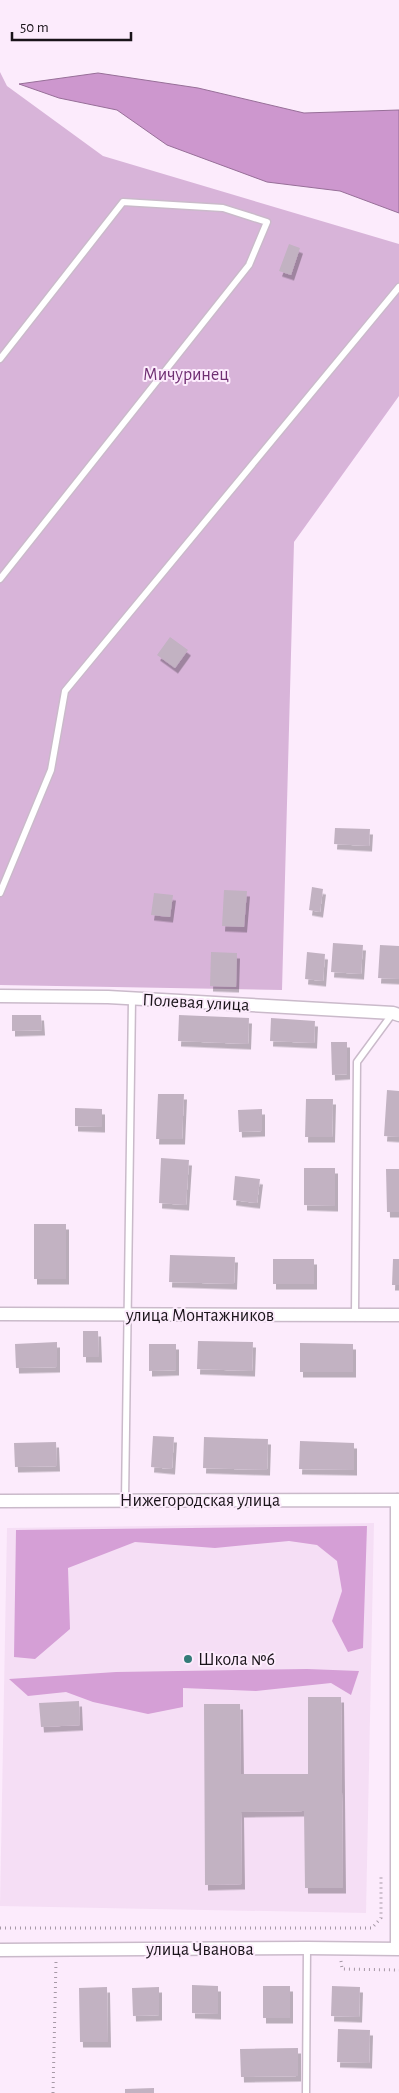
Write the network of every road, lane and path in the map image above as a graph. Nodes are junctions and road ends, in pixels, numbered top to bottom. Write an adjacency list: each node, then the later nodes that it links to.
1 (399, 287): 4 (lane)
2 (0, 359): 3 (lane)
3 (0, 579)
4 (0, 893)
5 (0, 996): 6 (street, Полевая улица)
6 (132, 999): 7 (street, Полевая улица); 10 (lane)
7 (397, 1013): 9 (lane)
8 (0, 1314): 10 (street, улица Монтажников)
9 (355, 1314): 10 (street, улица Монтажников); 11 (street, улица Монтажников)
10 (127, 1315): 14 (lane)
11 (399, 1315)
12 (398, 1500): 14 (street, Нижегородская улица); 15 (street)
13 (0, 1501): 14 (street, Нижегородская улица)
14 (125, 1501)
15 (398, 1595): 16 (street)
16 (398, 1651): 17 (street)
17 (398, 1717): 21 (street)
18 (0, 1928): 19 (path)
19 (372, 1928)
20 (308, 1948): 21 (street, улица Чванова); 23 (street, улица Чванова); 25 (lane)
21 (398, 1949)
22 (0, 1950): 23 (street, улица Чванова)
23 (57, 1950): 24 (path)
24 (54, 2093)
25 (306, 2093)

